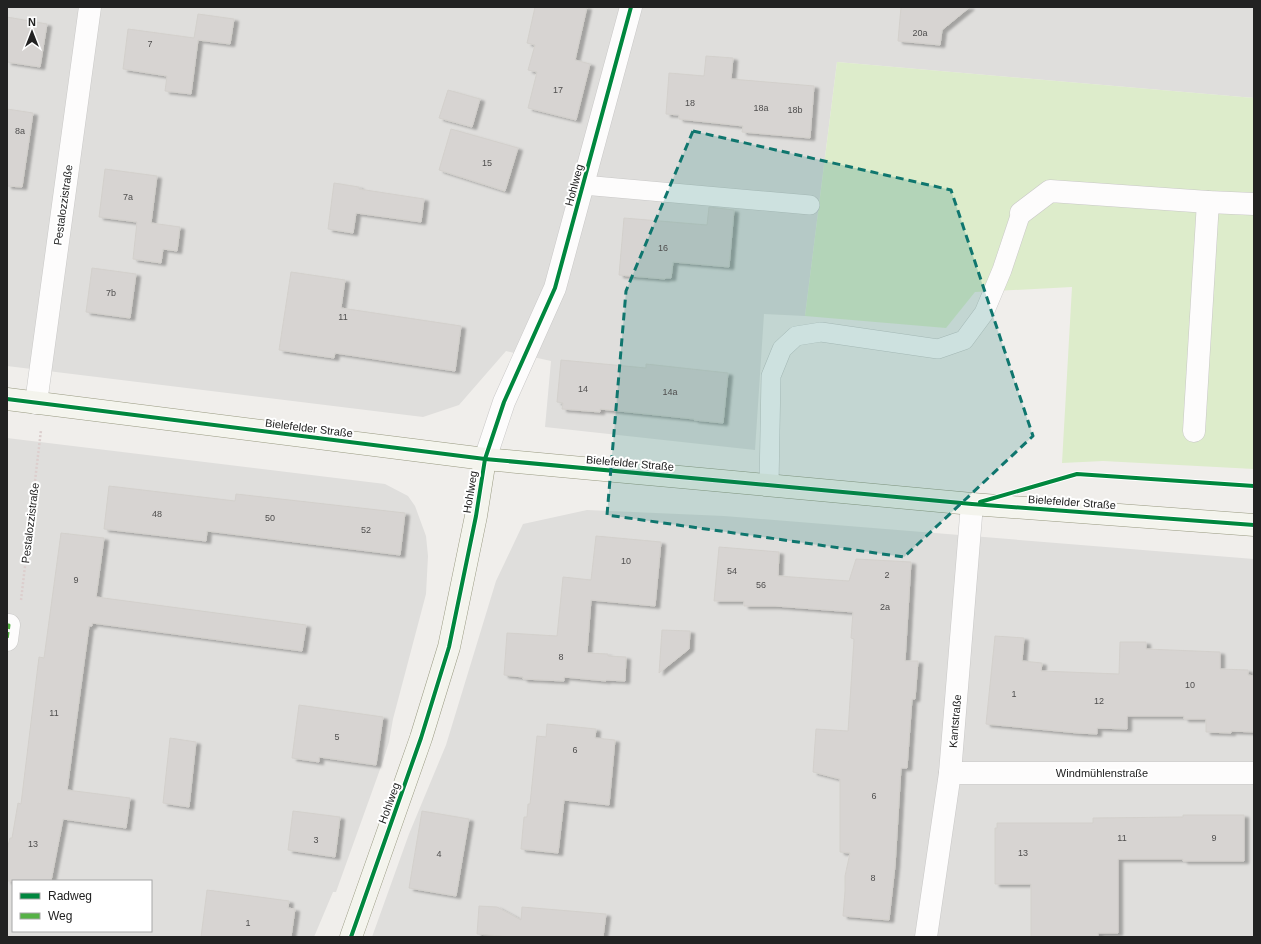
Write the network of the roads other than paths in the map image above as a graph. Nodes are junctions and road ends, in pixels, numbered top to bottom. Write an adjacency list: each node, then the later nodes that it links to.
1 (90, 7): 9 (street, Pestalozzistraße)
2 (631, 7): 3 (street, Hohlweg)
3 (583, 185): 6 (lane); 11 (street, Hohlweg)
4 (1208, 202): 5 (street); 7 (street); 10 (street)
5 (1254, 204)
6 (810, 205)
7 (1021, 213): 12 (lane)
8 (7, 400): 9 (main road, Bielefelder Straße)
9 (40, 403): 11 (main road, Bielefelder Straße)
10 (1194, 430)
11 (485, 459): 12 (main road, Bielefelder Straße); 17 (main road, Hohlweg)
12 (768, 485): 13 (main road, Bielefelder Straße)
13 (972, 504): 14 (main road, Bielefelder Straße); 15 (street, Kantstraße)
14 (1254, 525)
15 (950, 773): 16 (street, Windmühlenstraße); 18 (street, Kantstraße)
16 (1254, 773)
17 (350, 937)
18 (926, 937)

